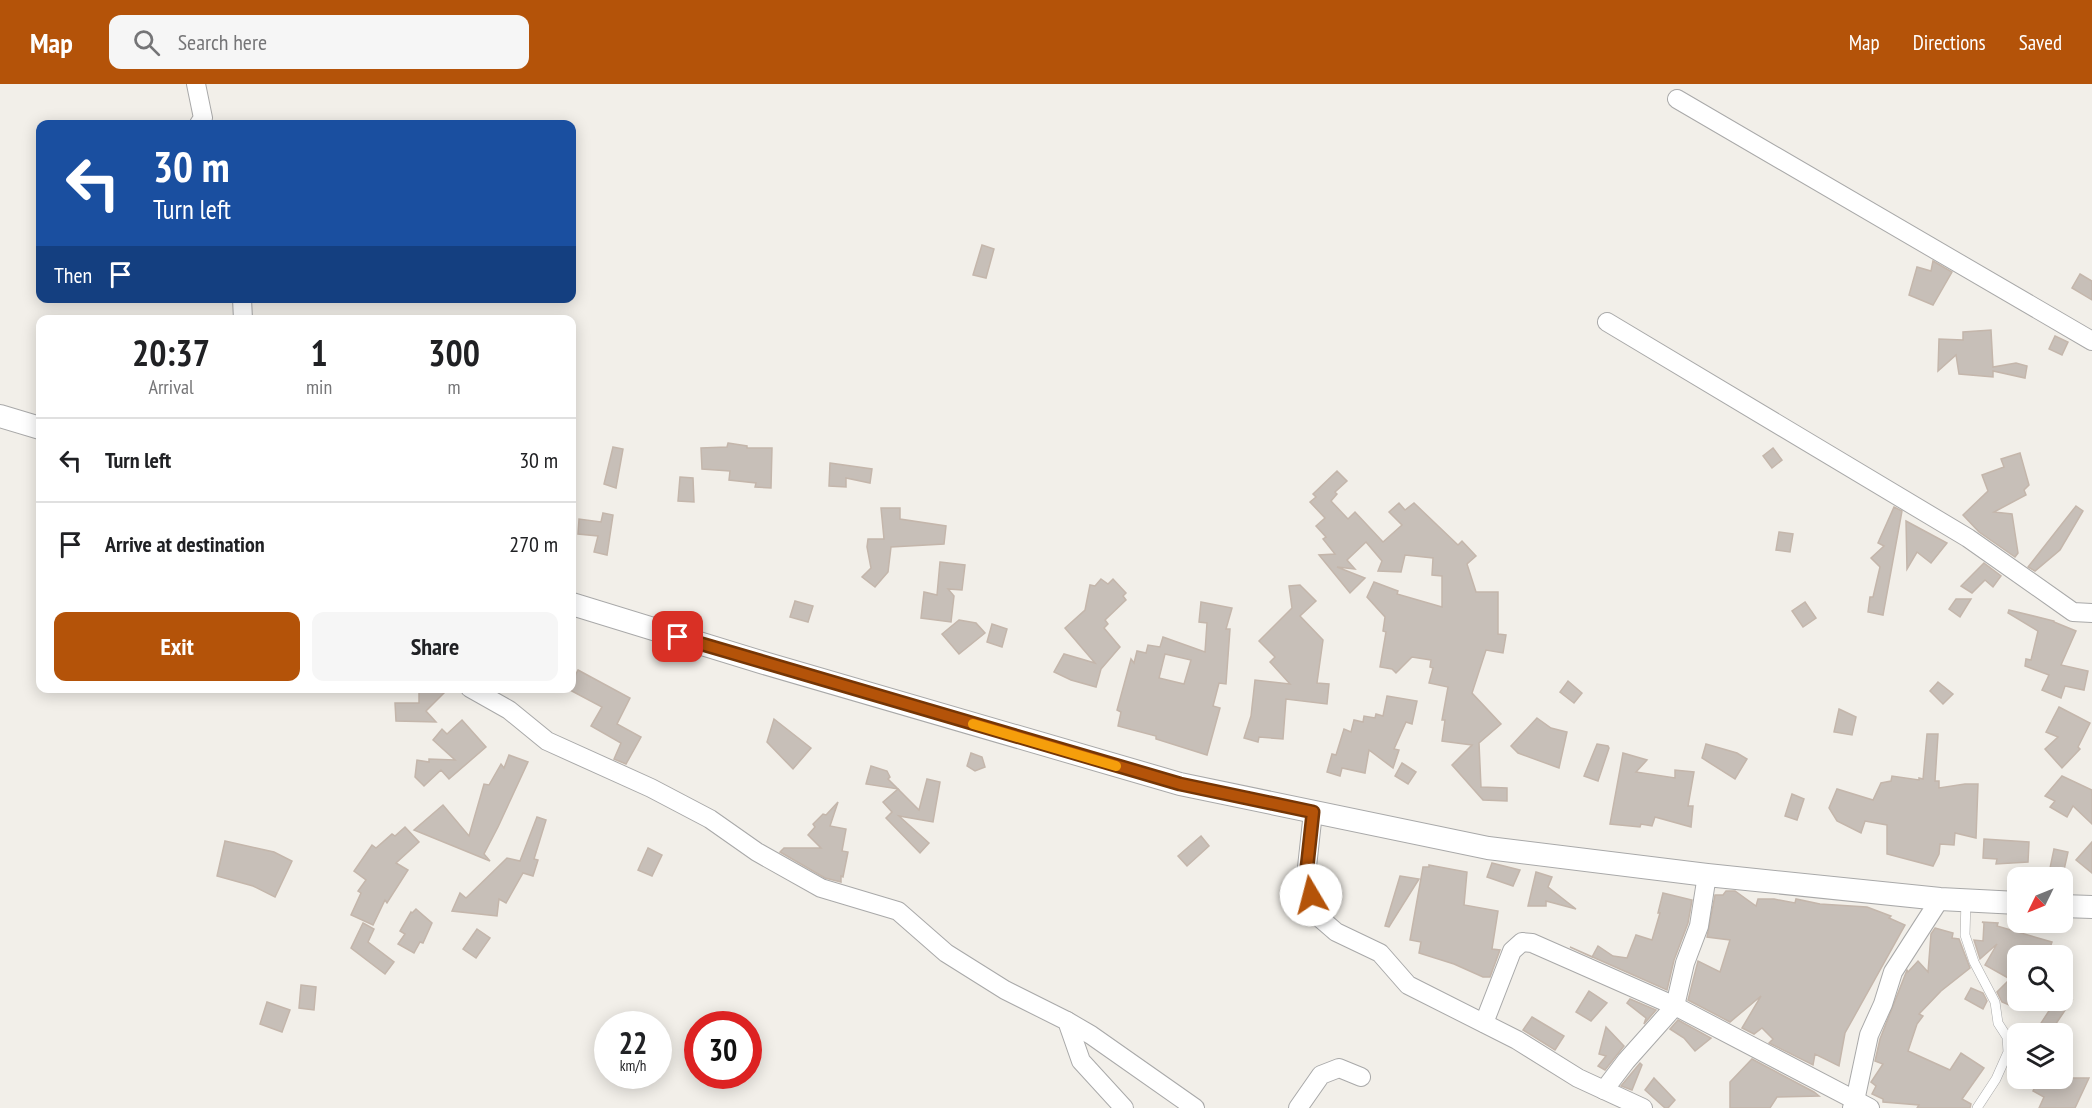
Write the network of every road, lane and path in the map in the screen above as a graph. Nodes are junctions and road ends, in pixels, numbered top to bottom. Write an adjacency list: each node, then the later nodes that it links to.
1 (196, 84): 3 (street)
2 (1677, 99): 5 (street)
3 (202, 120)
4 (1607, 322): 9 (street)
5 (2092, 341)
6 (0, 416): 7 (street)
7 (36, 427)
8 (576, 605): 11 (street)
9 (2092, 613)
10 (479, 693): 19 (street)
11 (1313, 812): 12 (street); 20 (street)
12 (1707, 875): 13 (street); 18 (street)
13 (1940, 899): 14 (street); 23 (street)
14 (1966, 900): 15 (street); 28 (lane)
15 (2007, 902)
16 (2073, 906): 17 (street)
17 (2092, 907)
18 (1675, 1005): 20 (street); 22 (street); 23 (street)
19 (1067, 1022): 24 (street); 25 (street)
20 (1484, 1023): 22 (street)
21 (1360, 1077): 26 (street)
22 (1604, 1090): 27 (street)
23 (1859, 1106)
24 (1124, 1108)
25 (1195, 1108)
26 (1298, 1108)
27 (1643, 1108)
28 (1977, 1108)

